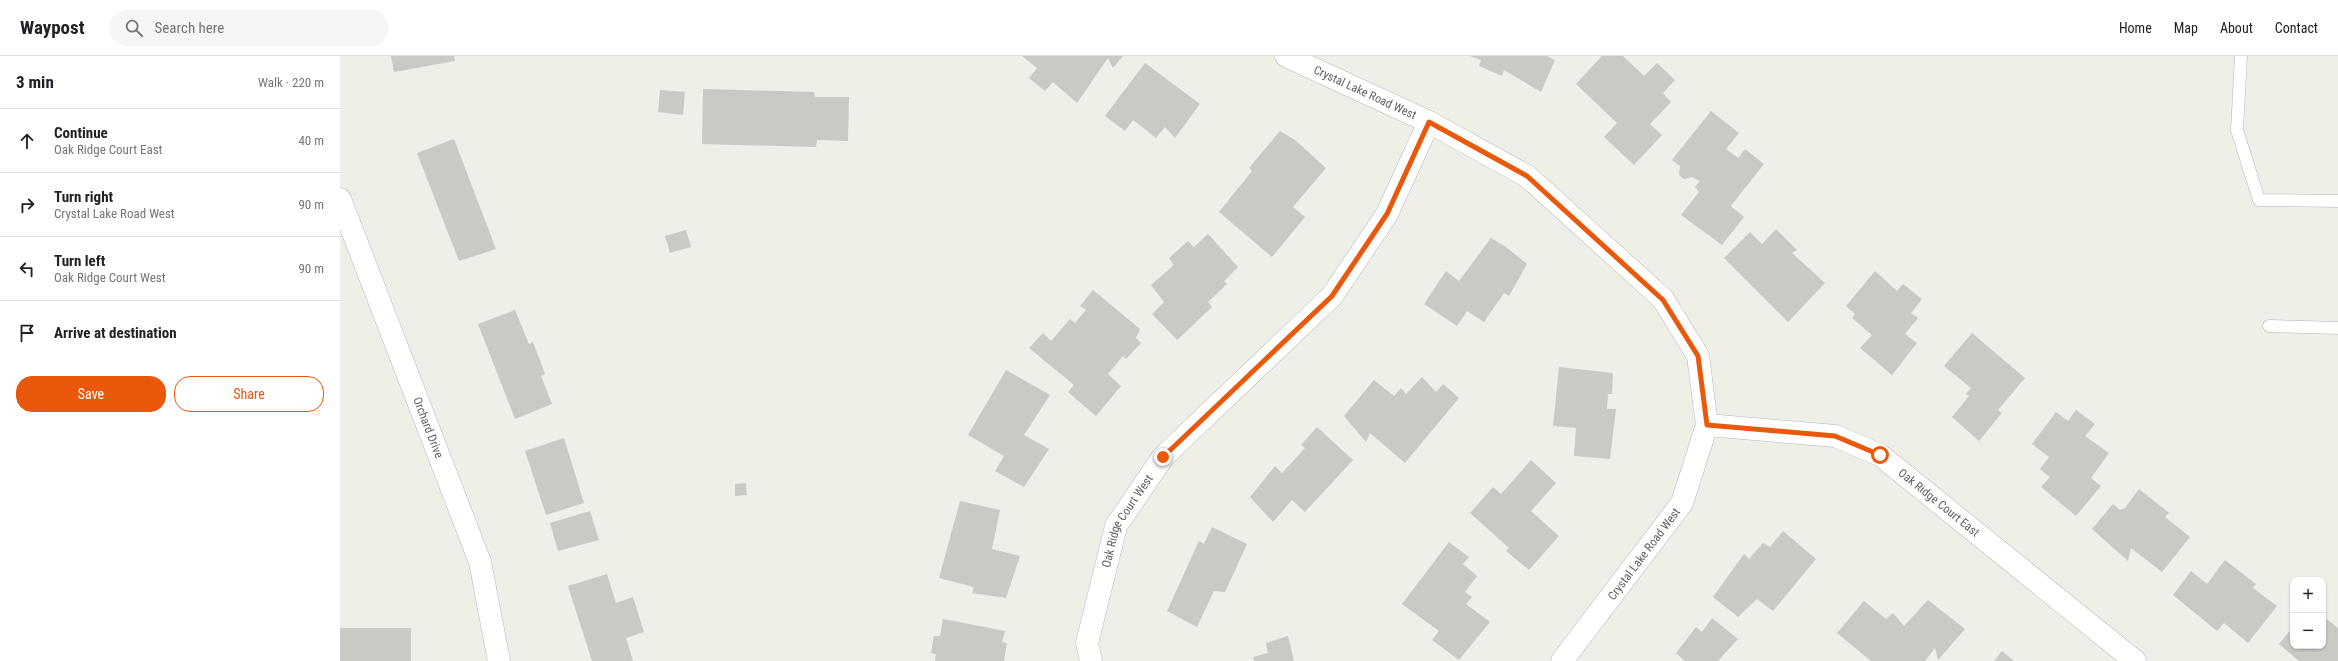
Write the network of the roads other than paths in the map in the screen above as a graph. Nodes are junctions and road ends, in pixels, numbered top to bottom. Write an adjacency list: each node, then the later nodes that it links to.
1 (1286, 56): 3 (street, Crystal Lake Road West)
2 (2241, 56): 5 (lane)
3 (1429, 122): 8 (street, Crystal Lake Road West); 10 (street, Oak Ridge Court West)
4 (340, 199): 9 (street, Orchard Drive)
5 (2338, 201)
6 (2269, 326): 7 (lane)
7 (2338, 328)
8 (1707, 425): 11 (street, Crystal Lake Road West); 12 (street, Oak Ridge Court East)
9 (499, 661)
10 (1091, 661)
11 (1562, 661)
12 (2135, 661)

